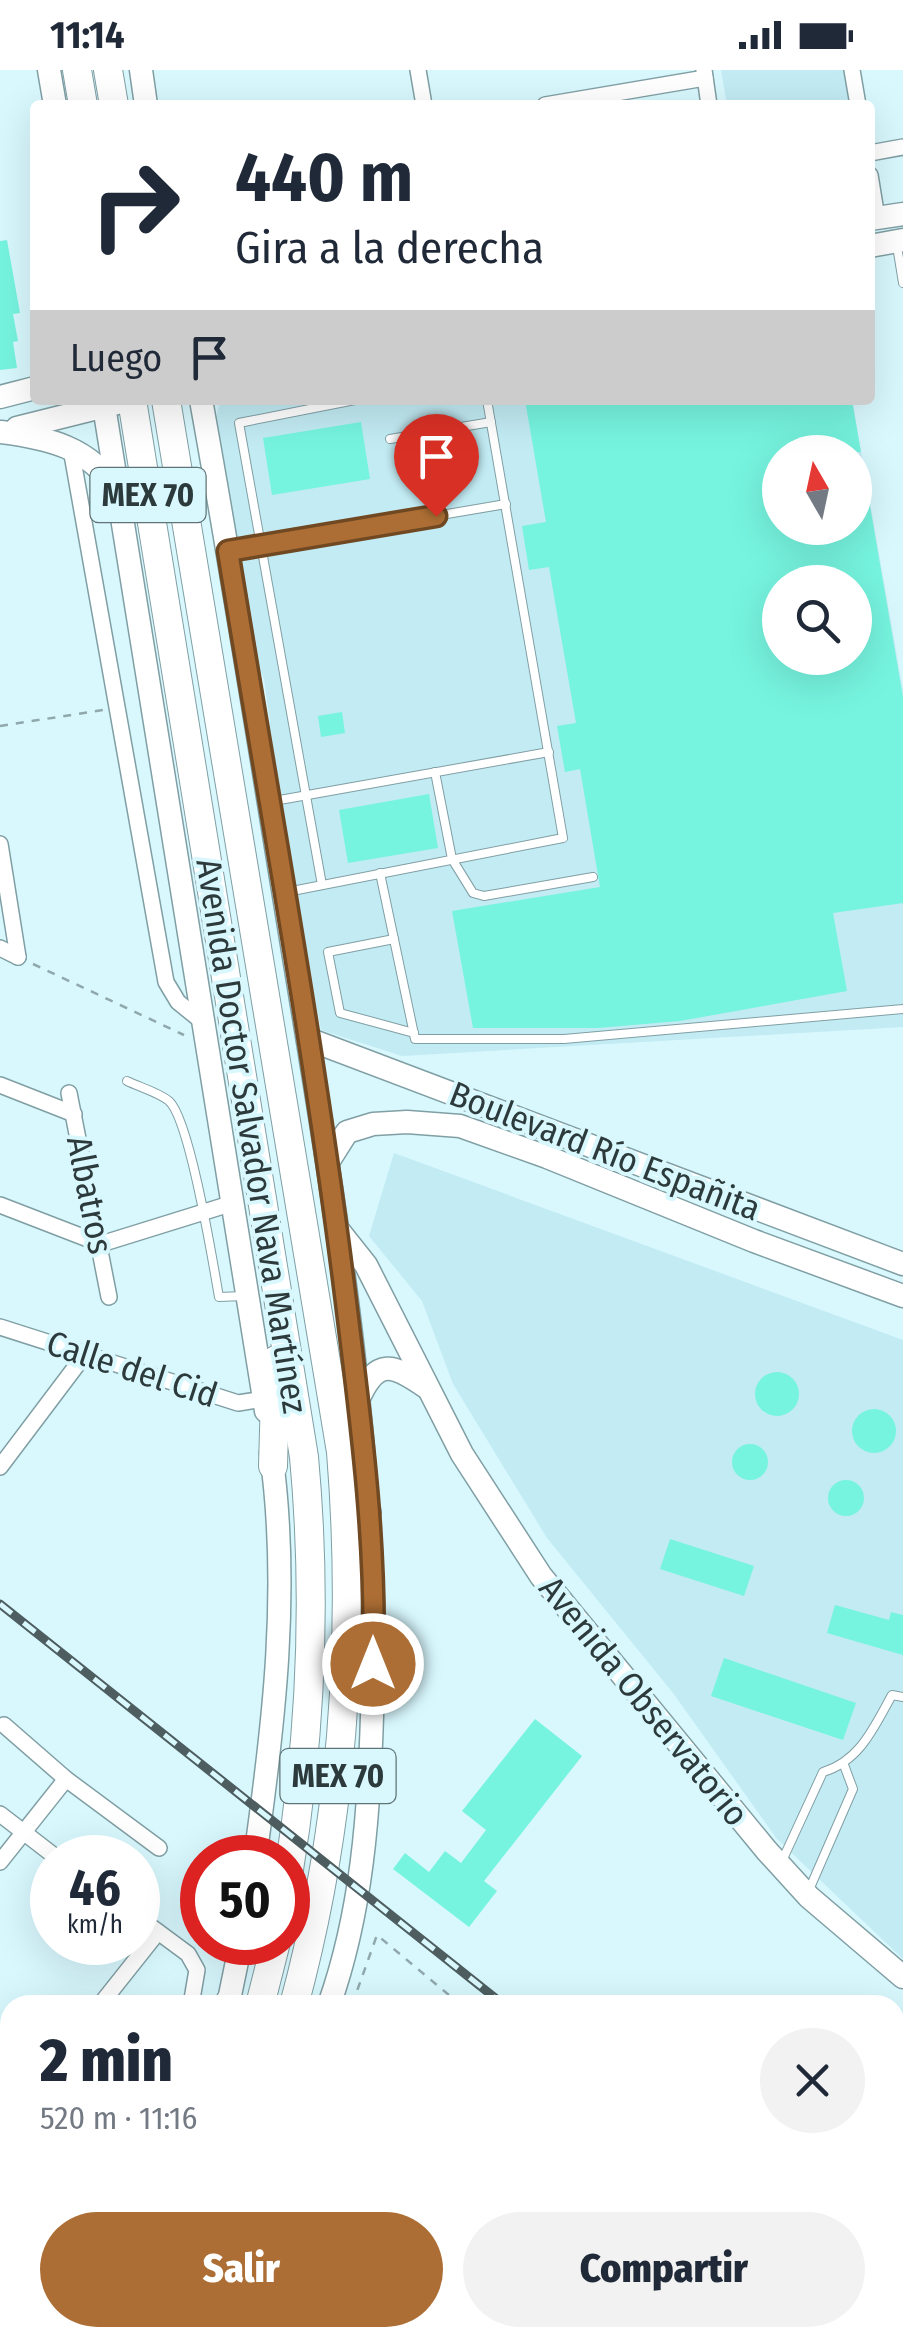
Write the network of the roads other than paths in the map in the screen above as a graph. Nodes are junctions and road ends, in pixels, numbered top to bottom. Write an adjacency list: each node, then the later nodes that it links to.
1 (49, 70): 8 (main road)
2 (77, 70): 9 (highway)
3 (108, 70): 10 (highway)
4 (141, 70): 11 (main road)
5 (418, 70): 12 (street)
6 (852, 70): 15 (street)
7 (704, 74): 13 (street); 14 (street)
8 (54, 100)
9 (82, 100)
10 (113, 100)
11 (145, 100)
12 (423, 100)
13 (571, 100)
14 (709, 100)
15 (857, 100)
16 (903, 147): 17 (street)
17 (875, 152)
18 (903, 214): 19 (main road)
19 (875, 218)
20 (899, 241): 21 (lane)
21 (903, 284)
22 (96, 405): 30 (main road)
23 (103, 405): 33 (main road, Avenida Doctor Salvador Nava Martínez)
24 (132, 405): 64 (highway, Avenida Doctor Salvador Nava Martínez / MEX 70)
25 (167, 405): 76 (highway, Avenida Doctor Salvador Nava Martínez / MEX 70)
26 (201, 405): 36 (main road, Avenida Doctor Salvador Nava Martínez)
27 (330, 405): 35 (lane)
28 (488, 405): 29 (lane)
29 (491, 422): 31 (lane); 34 (lane)
30 (0, 432): 32 (main road)
31 (390, 439)
32 (70, 449): 33 (main road); 50 (street)
33 (118, 493): 50 (main road, Avenida Doctor Salvador Nava Martínez)
34 (506, 504): 35 (lane); 37 (lane)
35 (261, 544): 36 (lane); 39 (lane)
36 (228, 551): 40 (main road, Avenida Doctor Salvador Nava Martínez)
37 (549, 752): 38 (lane); 42 (lane)
38 (435, 772): 39 (lane); 42 (lane)
39 (308, 796): 40 (lane); 45 (lane)
40 (269, 801): 46 (main road, Avenida Doctor Salvador Nava Martínez)
41 (0, 844): 48 (street)
42 (452, 859): 43 (lane); 44 (lane)
43 (380, 874): 45 (lane); 47 (lane)
44 (593, 878)
45 (322, 885): 46 (lane)
46 (284, 893): 52 (main road, Avenida Doctor Salvador Nava Martínez)
47 (394, 940): 51 (lane); 51 (lane)
48 (0, 948)
49 (903, 1009): 51 (lane)
50 (204, 1023): 58 (main road, Avenida Doctor Salvador Nava Martínez)
51 (414, 1033)
52 (308, 1039): 57 (main road, Avenida Doctor Salvador Nava Martínez); 63 (main road, Boulevard Río Españita)
53 (127, 1081): 60 (lane)
54 (0, 1086): 56 (street)
55 (68, 1092): 56 (street, Albatros)
56 (74, 1114): 62 (street, Albatros)
57 (328, 1162): 61 (main road, Avenida Doctor Salvador Nava Martínez); 66 (main road, Boulevard Río Españita)
58 (234, 1203): 60 (street); 65 (main road, Avenida Doctor Salvador Nava Martínez)
59 (0, 1205): 62 (street)
60 (204, 1212): 62 (street); 65 (lane)
61 (336, 1228): 70 (main road, Avenida Observatorio); 72 (main road, Avenida Doctor Salvador Nava Martínez)
62 (101, 1244): 67 (street, Albatros)
63 (903, 1264)
64 (278, 1294): 74 (highway); 85 (highway, Avenida Doctor Salvador Nava Martínez / MEX 70)
65 (248, 1296): 71 (main road, Avenida Doctor Salvador Nava Martínez)
66 (903, 1296)
67 (109, 1297)
68 (0, 1328): 69 (street, Calle del Cid)
69 (86, 1353): 71 (street, Calle del Cid); 73 (street)
70 (430, 1390): 72 (main road); 88 (main road, Avenida Observatorio)
71 (264, 1399): 74 (main road, Avenida Doctor Salvador Nava Martínez)
72 (358, 1400): 75 (main road, Avenida Doctor Salvador Nava Martínez)
73 (0, 1466)
74 (273, 1466): 84 (main road, Avenida Doctor Salvador Nava Martínez)
75 (367, 1512): 76 (highway); 100 (main road, Avenida Doctor Salvador Nava Martínez)
76 (349, 1628): 99 (highway, Avenida Doctor Salvador Nava Martínez / MEX 70)
77 (903, 1697): 79 (lane)
78 (4, 1725): 80 (street)
79 (844, 1766): 88 (lane); 89 (lane)
80 (66, 1779): 82 (street); 83 (street)
81 (0, 1814): 82 (street)
82 (23, 1832): 86 (street); 87 (street)
83 (141, 1835)
84 (258, 1835)
85 (293, 1835)
86 (30, 1837)
87 (0, 1862)
88 (780, 1865): 89 (main road, Avenida Observatorio)
89 (807, 1894): 94 (main road, Avenida Observatorio)
90 (160, 1933): 96 (street)
91 (132, 1965): 95 (street)
92 (237, 1965): 97 (main road)
93 (270, 1965): 98 (highway)
94 (903, 1977)
95 (108, 1995)
96 (193, 1995)
97 (230, 1995)
98 (263, 1995)
99 (296, 1995)
100 (332, 1995)

